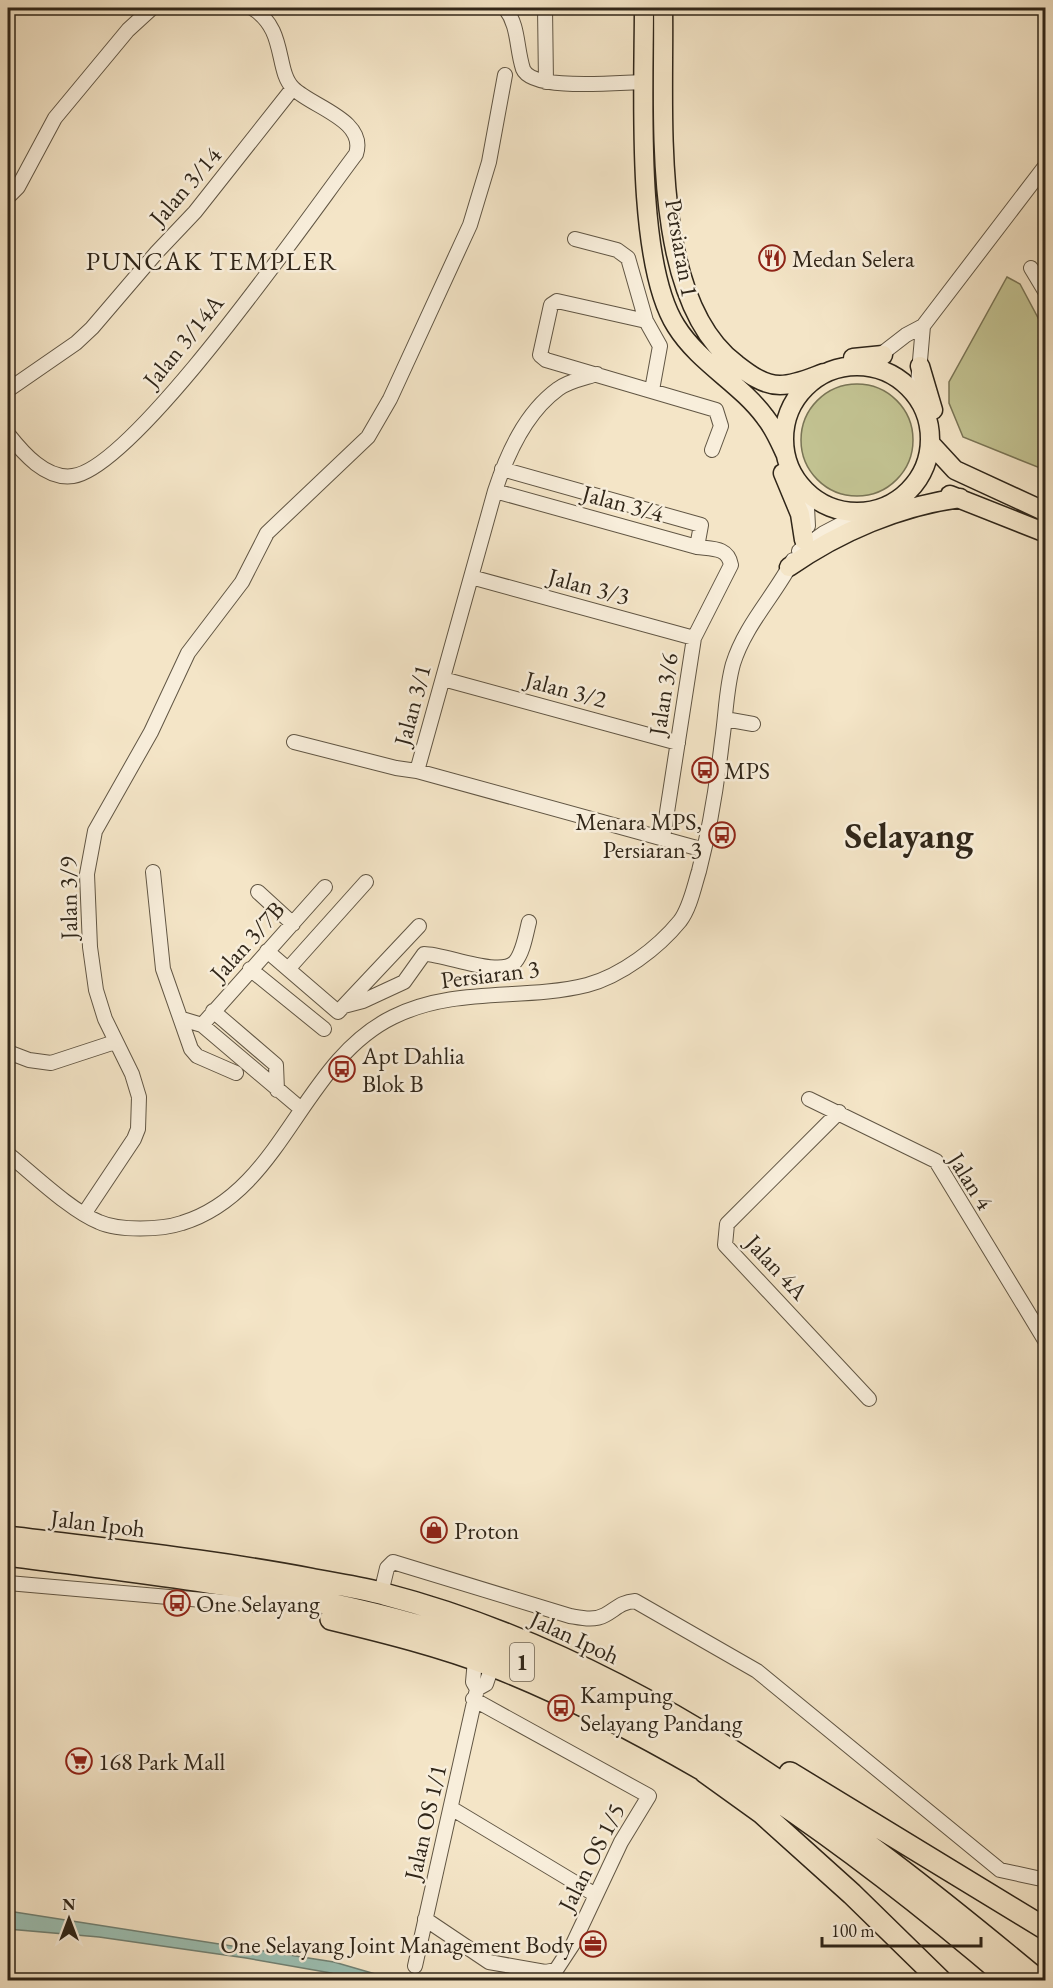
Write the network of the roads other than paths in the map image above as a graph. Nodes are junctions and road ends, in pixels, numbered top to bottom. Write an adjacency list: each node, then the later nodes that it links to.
1 (152, 8): 12 (street)
2 (252, 8): 10 (street)
3 (505, 8): 8 (street)
4 (544, 8): 8 (street)
5 (644, 8): 9 (main road, Persiaran 1)
6 (663, 8): 23 (main road, Persiaran 1)
7 (505, 75): 69 (street, Jalan 3/9)
8 (546, 82): 9 (street)
9 (644, 82): 27 (main road, Persiaran 1)
10 (293, 88): 24 (street, Jalan 3/14); 28 (street, Jalan 3/14A)
11 (1046, 165): 17 (street)
12 (8, 197)
13 (575, 239): 16 (street)
14 (1031, 268): 15 (street)
15 (1046, 293)
16 (646, 321): 22 (street); 25 (street)
17 (923, 326): 18 (street); 20 (street)
18 (883, 355): 19 (street); 23 (main road)
19 (862, 365): 21 (main road); 26 (main road)
20 (920, 366): 26 (street); 33 (main road)
21 (824, 373): 23 (main road); 31 (main road)
22 (597, 374): 25 (street); 32 (street, Jalan 3/1)
23 (756, 379)
24 (8, 390)
25 (652, 390): 30 (street)
26 (917, 395): 29 (main road)
27 (752, 402): 31 (main road, Persiaran 1); 42 (main road)
28 (8, 434)
29 (931, 444): 33 (main road); 36 (main road)
30 (712, 450)
31 (785, 453): 34 (main road)
32 (502, 469): 35 (street, Jalan 3/1); 41 (street)
33 (955, 470): 39 (main road)
34 (799, 484): 38 (main road); 42 (street, Persiaran 3)
35 (495, 491): 41 (street, Jalan 3/4); 44 (street, Jalan 3/1)
36 (909, 491): 37 (main road); 38 (main road)
37 (960, 498): 40 (main road); 42 (main road)
38 (866, 512): 42 (street, Persiaran 3)
39 (1046, 512)
40 (1046, 533)
41 (697, 546): 43 (street, Jalan 3/4)
42 (797, 553): 47 (street, Persiaran 3)
43 (731, 565): 45 (street, Jalan 3/6)
44 (471, 577): 45 (street, Jalan 3/3); 46 (street, Jalan 3/1)
45 (694, 638): 50 (street, Jalan 3/6)
46 (443, 679): 50 (street, Jalan 3/2); 51 (street, Jalan 3/1)
47 (725, 719): 48 (street); 53 (street, Persiaran 3)
48 (753, 724)
49 (294, 742): 51 (street)
50 (678, 743): 52 (street, Jalan 3/6)
51 (417, 771): 52 (street, Jalan 3/1)
52 (663, 838): 53 (street, Jalan 3/1)
53 (704, 850): 74 (street, Persiaran 3)
54 (153, 872): 66 (street)
55 (366, 882): 62 (street)
56 (325, 887): 59 (street, Jalan 3/7B)
57 (258, 892): 59 (street)
58 (529, 922): 64 (street)
59 (293, 924): 61 (street, Jalan 3/7B)
60 (419, 926): 64 (street)
61 (267, 951): 62 (street); 63 (street, Jalan 3/7B)
62 (289, 968): 64 (street)
63 (250, 969): 65 (street, Jalan 3/7B); 68 (street)
64 (344, 1006)
65 (213, 1011): 67 (street, Jalan 3/7B); 72 (street)
66 (182, 1019): 67 (street); 71 (street)
67 (202, 1025): 72 (street)
68 (324, 1029)
69 (115, 1042): 70 (street); 77 (street, Jalan 3/9)
70 (8, 1052)
71 (236, 1073)
72 (277, 1090): 74 (street)
73 (809, 1099): 75 (street, Jalan 4)
74 (300, 1108): 77 (street, Persiaran 3)
75 (839, 1112): 78 (street, Jalan 4); 79 (street, Jalan 4A)
76 (8, 1154): 77 (street, Persiaran 3)
77 (84, 1214)
78 (1046, 1342)
79 (869, 1399)
80 (8, 1537): 86 (highway, Jalan Ipoh / 1)
81 (8, 1555): 82 (highway, Jalan Ipoh / 1)
82 (154, 1575): 87 (highway); 100 (highway, Jalan Ipoh / 1)
83 (8, 1576): 85 (street)
84 (8, 1582): 85 (street)
85 (37, 1585): 87 (street)
86 (381, 1593): 88 (highway, Jalan Ipoh / 1); 93 (street)
87 (272, 1606): 89 (highway)
88 (572, 1660): 96 (highway); 101 (highway, Jalan Ipoh / 1)
89 (484, 1663): 90 (street, Jalan OS 1/1); 91 (highway)
90 (475, 1694): 92 (street, Jalan OS 1/1); 94 (street, Jalan OS 1/5)
91 (694, 1765): 98 (highway); 99 (highway)
92 (451, 1808): 94 (street); 95 (street, Jalan OS 1/1)
93 (1046, 1880)
94 (594, 1894): 95 (street, Jalan OS 1/5)
95 (425, 1919): 97 (street, Jalan OS 1/1)
96 (1044, 1927)
97 (415, 1966)
98 (940, 1980)
99 (1005, 1980)
100 (1010, 1980)
101 (1038, 1980)

